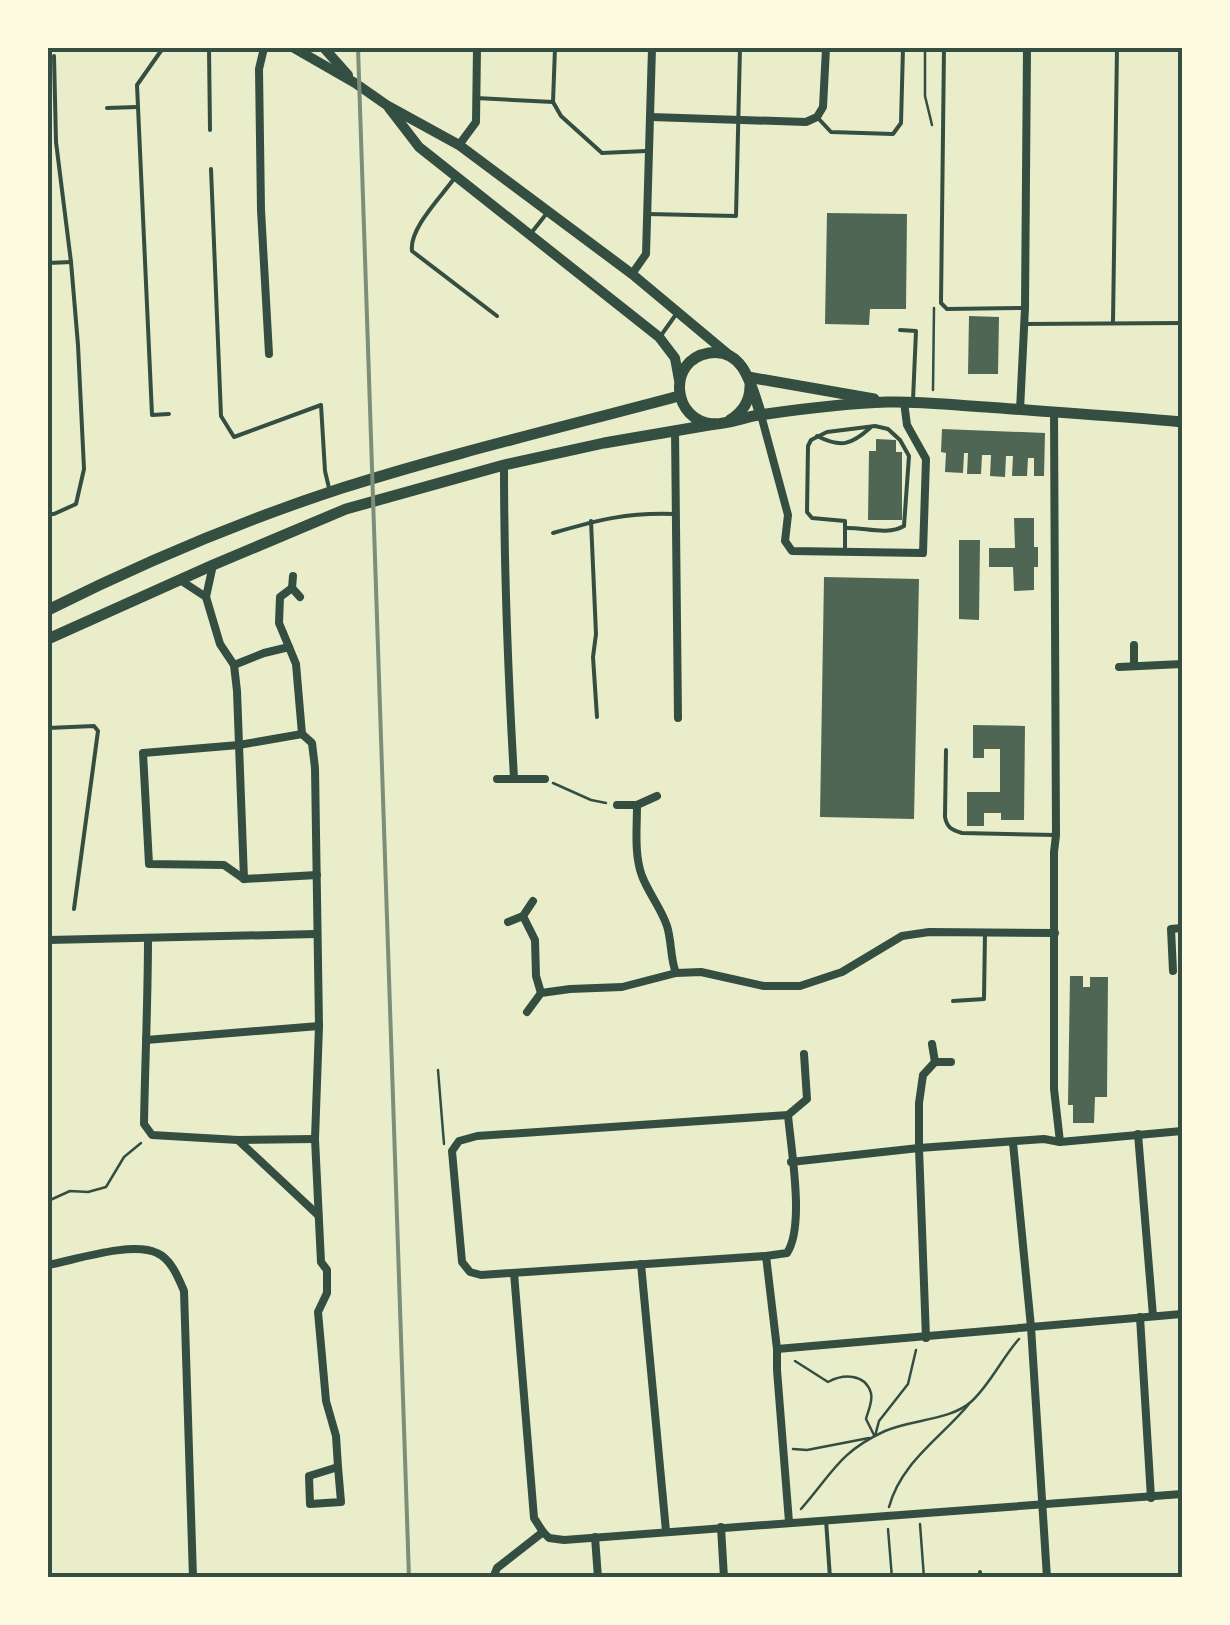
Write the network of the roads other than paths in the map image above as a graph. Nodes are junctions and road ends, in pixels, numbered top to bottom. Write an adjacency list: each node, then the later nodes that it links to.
1 (162, 48): 19 (lane)
2 (208, 48): 25 (lane)
3 (264, 48): 44 (street)
4 (294, 48): 16 (main road)
5 (324, 48): 16 (main road)
6 (477, 48): 17 (street)
7 (555, 48): 18 (lane)
8 (652, 48): 23 (street)
9 (740, 48): 24 (lane)
10 (826, 48): 22 (street)
11 (903, 48): 22 (lane)
12 (944, 48): 36 (lane)
13 (1027, 48): 36 (street)
14 (1118, 48): 39 (lane)
15 (54, 56): 33 (lane)
16 (355, 83): 20 (main road)
17 (476, 98): 18 (lane); 26 (street)
18 (554, 102): 27 (lane)
19 (138, 106): 21 (lane); 53 (lane)
20 (388, 106): 26 (main road); 29 (main road)
21 (107, 108)
22 (817, 116): 24 (street)
23 (651, 117): 24 (street); 27 (street)
24 (739, 120): 31 (lane)
25 (210, 130)
26 (459, 145): 30 (main road)
27 (649, 150): 31 (street)
28 (211, 169): 63 (lane)
29 (456, 176): 32 (main road); 38 (lane)
30 (547, 214): 32 (lane); 35 (main road)
31 (648, 214): 35 (street)
32 (528, 236): 43 (main road)
33 (72, 262): 34 (lane); 64 (lane)
34 (48, 263)
35 (632, 274): 37 (main road)
36 (1024, 308): 41 (street)
37 (677, 313): 43 (lane); 45 (main road)
38 (497, 316)
39 (1113, 322): 40 (lane); 41 (lane)
40 (1182, 323)
41 (1024, 324): 51 (street)
42 (900, 330): 50 (lane)
43 (659, 337): 47 (main road)
44 (270, 354)
45 (729, 355): 46 (main road); 47 (main road)
46 (748, 377): 49 (main road); 54 (main road); 55 (main road)
47 (680, 380): 48 (main road)
48 (680, 396): 57 (main road); 61 (main road)
49 (888, 402): 50 (main road); 54 (main road)
50 (908, 402): 51 (main road); 69 (street)
51 (1020, 410): 52 (main road)
52 (1054, 411): 56 (main road); 96 (street)
53 (168, 414)
54 (762, 415): 55 (main road); 69 (street)
55 (730, 420): 57 (main road)
56 (1182, 422)
57 (715, 424): 59 (main road)
58 (871, 427): 60 (lane); 60 (lane); 67 (lane)
59 (676, 430): 62 (main road); 65 (street)
60 (817, 436): 67 (lane)
61 (498, 442): 62 (lane); 63 (main road)
62 (504, 465): 70 (main road); 90 (street)
63 (330, 492): 76 (main road)
64 (48, 514)
65 (675, 514): 66 (lane); 85 (street)
66 (592, 522): 68 (lane); 84 (lane)
67 (845, 528): 69 (lane)
68 (553, 533)
69 (845, 552)
70 (213, 565): 72 (main road); 74 (street)
71 (292, 576): 73 (street)
72 (180, 580): 74 (street); 77 (main road)
73 (292, 588): 75 (street); 79 (street)
74 (206, 597): 81 (street)
75 (300, 597)
76 (48, 610)
77 (48, 639)
78 (1134, 645): 82 (street)
79 (289, 647): 81 (street); 87 (street)
80 (1182, 664): 82 (street)
81 (234, 665): 88 (street)
82 (1134, 666): 83 (street)
83 (1119, 667)
84 (597, 716)
85 (678, 718)
86 (48, 728): 100 (lane)
87 (302, 734): 88 (street); 97 (street)
88 (239, 745): 98 (street); 98 (street)
89 (946, 750): 96 (lane)
90 (514, 778): 91 (street); 92 (street)
91 (545, 778)
92 (497, 779)
93 (657, 796): 95 (street)
94 (617, 805): 95 (street)
95 (637, 805): 110 (street)
96 (1056, 835): 105 (street)
97 (317, 875): 98 (street); 106 (street)
98 (244, 879)
99 (533, 900): 101 (street)
100 (74, 909)
101 (524, 916): 102 (street); 111 (street)
102 (508, 922)
103 (1182, 928): 109 (street)
104 (985, 932): 105 (street); 110 (street); 112 (lane)
105 (1055, 932): 125 (street)
106 (316, 934): 107 (street); 114 (street)
107 (148, 938): 108 (street); 115 (street)
108 (48, 940)
109 (1173, 971)
110 (676, 973): 111 (street)
111 (540, 993): 113 (street)
112 (953, 1000)
113 (528, 1012)
114 (319, 1026): 115 (street); 123 (street)
115 (146, 1040): 124 (street)
116 (932, 1044): 118 (street)
117 (804, 1054): 120 (street)
118 (936, 1062): 119 (street); 127 (street)
119 (951, 1062)
120 (788, 1115): 128 (street); 133 (street)
121 (1182, 1131): 122 (street)
122 (1138, 1134): 125 (street); 135 (street)
123 (316, 1138): 124 (street); 129 (street)
124 (238, 1140): 129 (street)
125 (1060, 1142): 126 (street)
126 (1013, 1143): 127 (street); 137 (street)
127 (919, 1148): 128 (street); 138 (street)
128 (792, 1162): 130 (street)
129 (318, 1215): 140 (street)
130 (766, 1256): 131 (street); 139 (street)
131 (642, 1264): 133 (street); 148 (street)
132 (48, 1265): 150 (street)
133 (514, 1273): 147 (street)
134 (1182, 1314): 135 (street)
135 (1152, 1316): 136 (street)
136 (1140, 1317): 137 (street); 142 (street)
137 (1030, 1327): 138 (street); 143 (street)
138 (926, 1338): 139 (street)
139 (777, 1349): 145 (street)
140 (338, 1467): 140 (street)
141 (1182, 1494): 142 (street)
142 (1150, 1498): 143 (street)
143 (1040, 1504): 144 (street); 155 (street)
144 (826, 1520): 145 (street); 154 (lane)
145 (789, 1522): 146 (street)
146 (722, 1527): 148 (street); 153 (street)
147 (543, 1532): 149 (street); 151 (street)
148 (666, 1532): 149 (street)
149 (595, 1537): 152 (street)
150 (193, 1578)
151 (493, 1578)
152 (598, 1578)
153 (724, 1578)
154 (830, 1578)
155 (1047, 1578)

